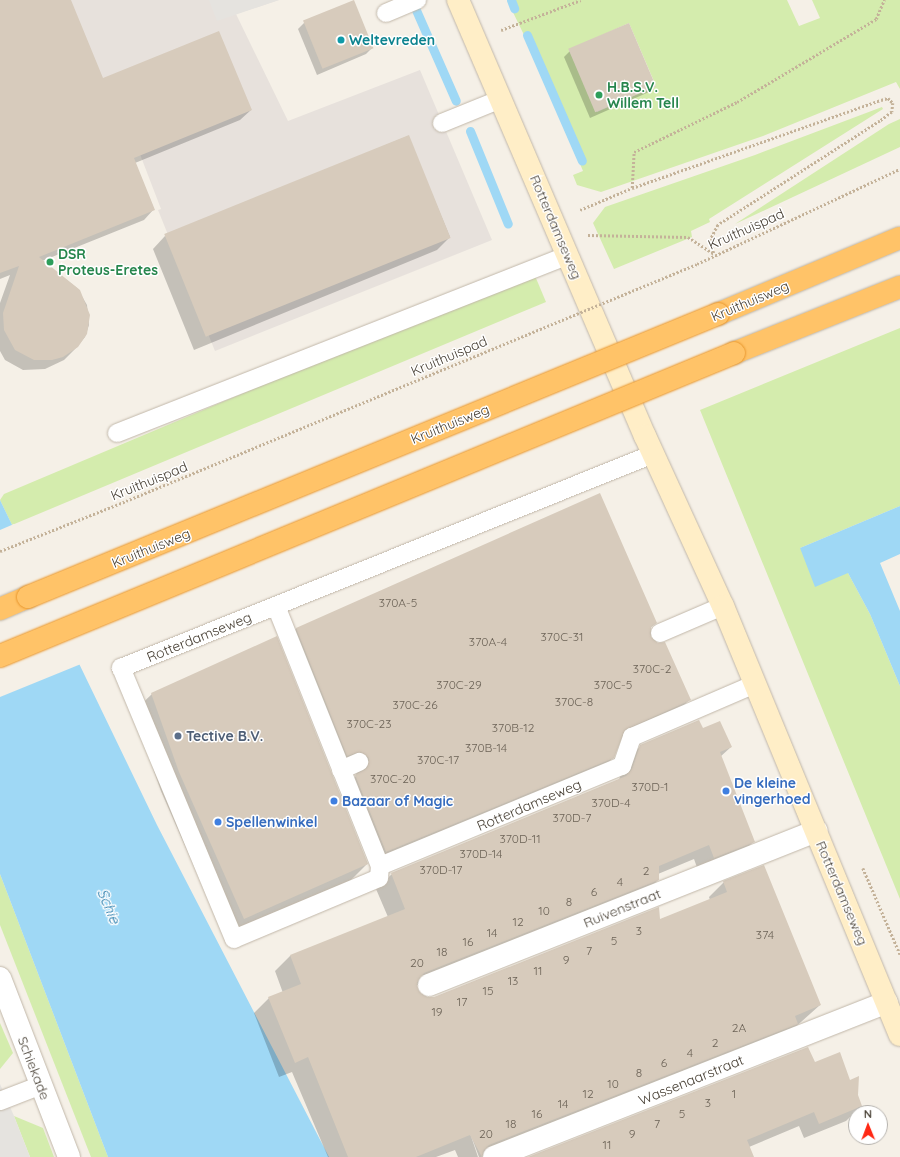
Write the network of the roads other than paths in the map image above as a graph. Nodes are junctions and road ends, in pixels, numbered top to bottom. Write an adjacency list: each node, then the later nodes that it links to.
1 (417, 0): 3 (lane)
2 (458, 0): 4 (street, Rotterdamseweg)
3 (386, 13)
4 (501, 99): 5 (lane); 7 (street, Rotterdamseweg)
5 (442, 123)
6 (900, 238): 12 (highway, Kruithuisweg, bridge)
7 (568, 255): 9 (lane); 10 (street, Rotterdamseweg)
8 (900, 287): 17 (highway, bridge)
9 (117, 433)
10 (653, 454): 13 (lane, Rotterdamseweg); 14 (street, Rotterdamseweg)
11 (0, 596): 12 (highway)
12 (28, 597): 15 (highway, Kruithuisweg)
13 (276, 606): 20 (lane); 22 (lane, Rotterdamseweg)
14 (723, 606): 16 (lane); 18 (street, Rotterdamseweg)
15 (0, 609)
16 (660, 633)
17 (0, 656)
18 (755, 684): 21 (street, Rotterdamseweg); 22 (lane, Rotterdamseweg)
19 (359, 762): 20 (lane)
20 (341, 770): 22 (lane)
21 (816, 831): 24 (street, Ruivenstraat); 25 (street, Rotterdamseweg)
22 (380, 866)
23 (0, 978): 27 (street, Schiekade)
24 (429, 985)
25 (887, 1002): 26 (street, Rotterdamseweg); 30 (street, Wassenaarstraat)
26 (900, 1035)
27 (41, 1085): 28 (lane); 29 (street, Schiekade)
28 (0, 1101)
29 (69, 1157)
30 (494, 1157)

